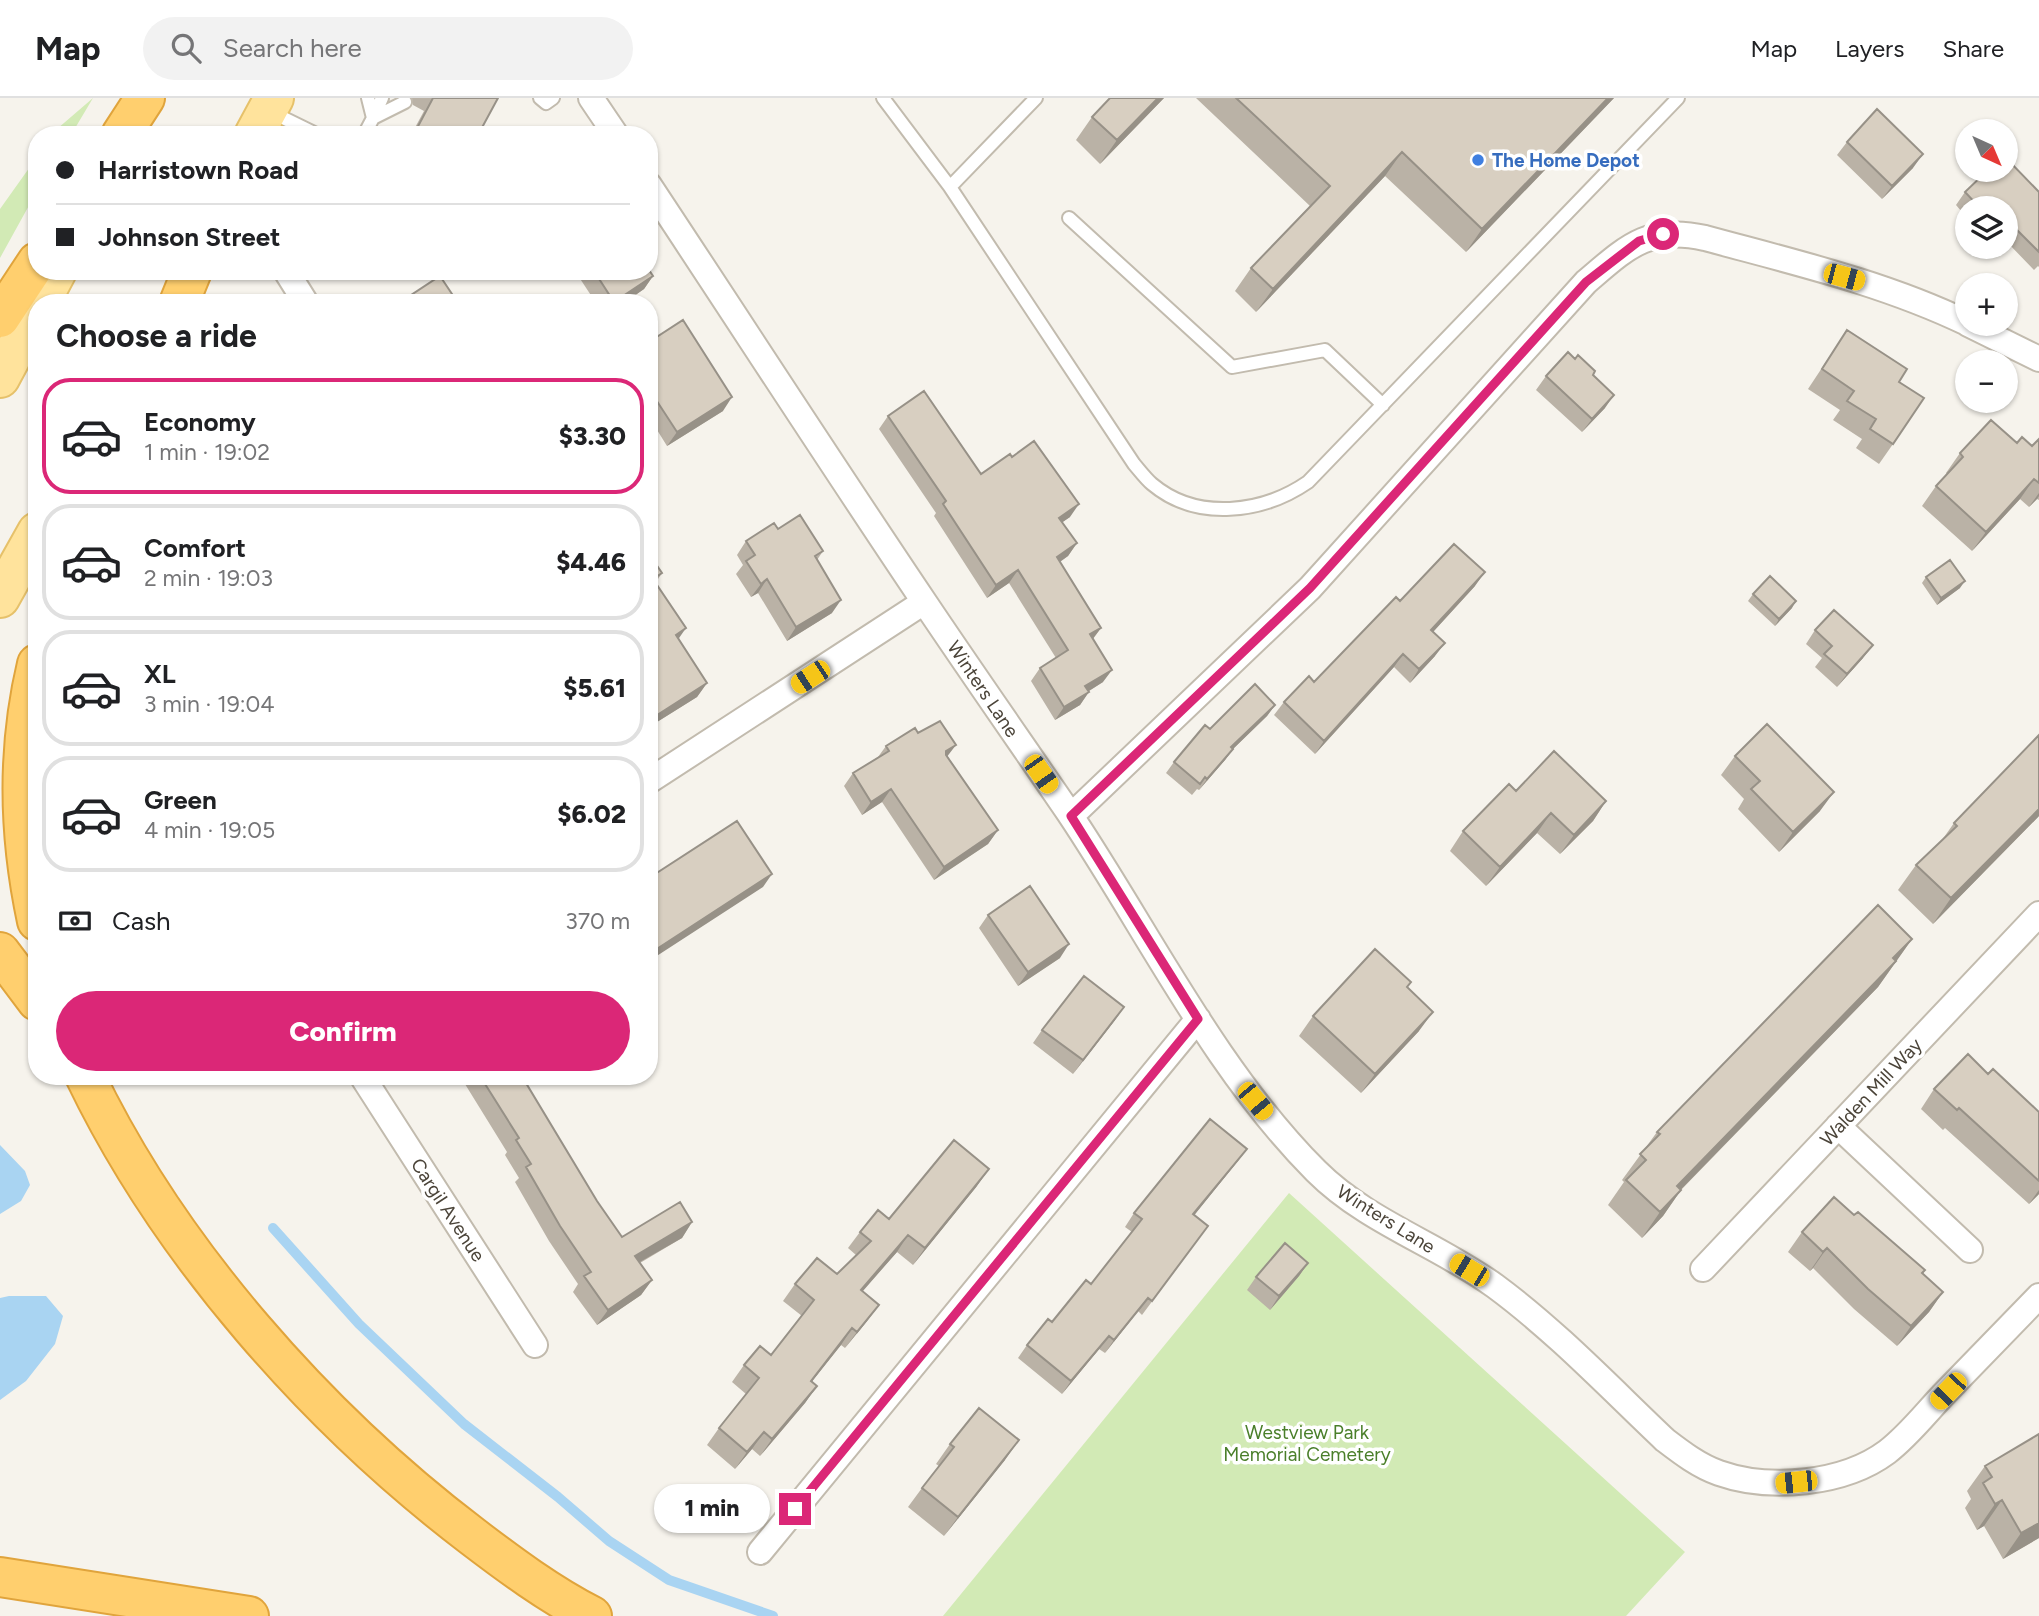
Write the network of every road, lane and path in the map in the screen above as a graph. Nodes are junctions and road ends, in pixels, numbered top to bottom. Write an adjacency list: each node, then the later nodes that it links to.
1 (148, 98): 13 (highway); 14 (main road)
2 (368, 98): 12 (lane)
3 (382, 98): 12 (lane)
4 (540, 98): 5 (lane)
5 (553, 98)
6 (592, 98): 17 (street)
7 (883, 98): 18 (lane)
8 (1036, 98): 18 (lane)
9 (1678, 98): 28 (lane)
10 (405, 102): 12 (lane)
11 (265, 114): 15 (lane)
12 (373, 118): 16 (lane)
13 (128, 126)
14 (134, 126)
15 (295, 126)
16 (369, 126)
17 (610, 126)
18 (950, 187): 28 (lane)
19 (658, 199): 31 (street, Winters Lane)
20 (1069, 218): 28 (lane)
21 (28, 276): 23 (highway)
22 (1955, 317): 34 (street)
23 (0, 318)
24 (28, 326): 27 (main road)
25 (1994, 336): 26 (street)
26 (2039, 359)
27 (0, 377)
28 (1383, 405)
29 (28, 547): 30 (main road)
30 (0, 598)
31 (924, 602): 33 (street); 34 (street, Winters Lane)
32 (28, 728): 35 (highway)
33 (658, 775)
34 (1071, 816): 39 (street, Winters Lane)
35 (28, 867)
36 (2039, 914): 42 (street, Walden Mill Way)
37 (0, 952): 38 (highway)
38 (28, 989)
39 (1198, 1019): 45 (street, Winters Lane); 47 (street)
40 (89, 1085): 50 (highway)
41 (368, 1085): 46 (street, Cargil Avenue)
42 (1838, 1126): 43 (street); 44 (street, Walden Mill Way)
43 (1970, 1250)
44 (1703, 1269)
45 (2039, 1296)
46 (535, 1345)
47 (760, 1552)
48 (0, 1577): 49 (highway)
49 (249, 1616)
50 (592, 1616)

